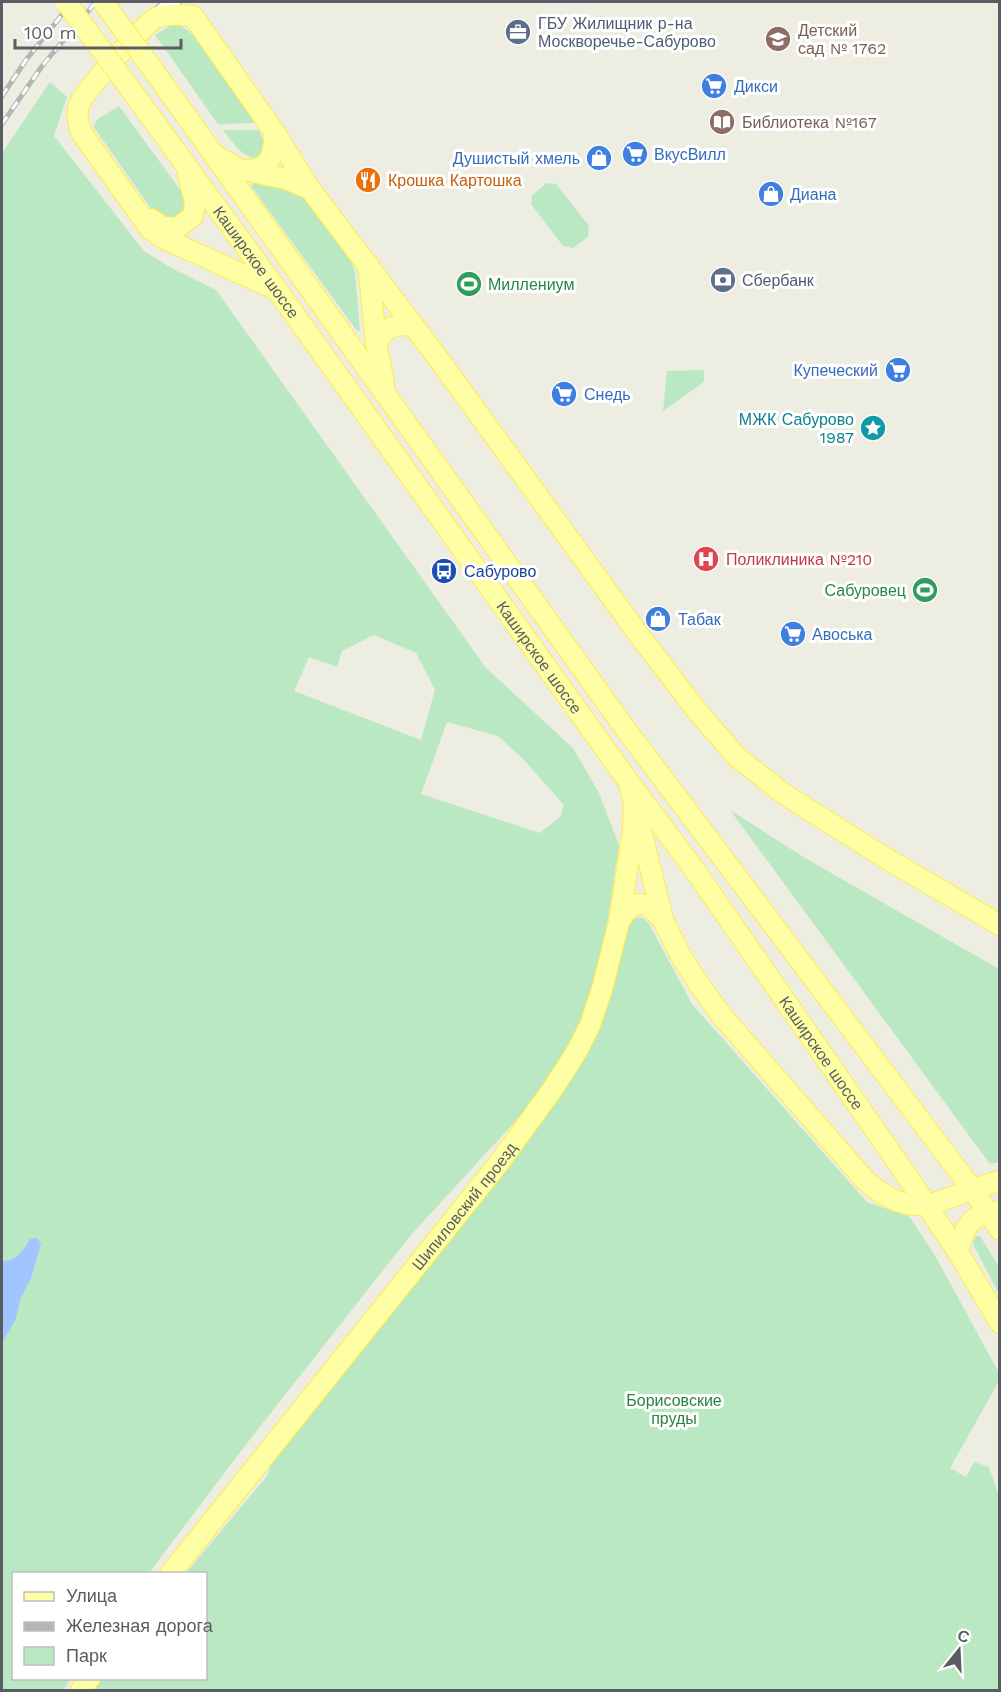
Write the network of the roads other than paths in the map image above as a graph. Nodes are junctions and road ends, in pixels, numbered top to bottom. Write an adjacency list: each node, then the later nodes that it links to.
1 (66, 2): 7 (main road, Каширское шоссе, bridge)
2 (103, 2): 6 (main road, Каширское шоссе, bridge)
3 (173, 2): 4 (street)
4 (155, 18): 5 (main road); 10 (main road)
5 (275, 133): 8 (main road); 9 (main road)
6 (210, 151): 8 (main road); 15 (main road, Каширское шоссе)
7 (184, 161): 10 (main road); 12 (main road, Каширское шоссе)
8 (239, 169): 9 (main road)
9 (310, 189): 11 (main road)
10 (139, 211): 12 (main road)
11 (368, 264): 13 (main road); 14 (main road)
12 (277, 290): 16 (main road, Каширское шоссе)
13 (414, 326): 14 (main road); 20 (main road)
14 (376, 342): 15 (main road)
15 (386, 393): 22 (main road, Каширское шоссе)
16 (628, 781): 17 (main road, Шипиловский проезд); 23 (main road, Каширское шоссе)
17 (634, 802): 18 (main road); 19 (main road, Шипиловский проезд)
18 (663, 920): 19 (main road); 23 (main road)
19 (619, 922): 28 (main road, Шипиловский проезд)
20 (999, 925)
21 (999, 1181): 22 (main road)
22 (972, 1189): 23 (main road); 24 (main road, Каширское шоссе)
23 (926, 1206): 26 (main road, Каширское шоссе)
24 (994, 1211): 25 (main road, Каширское шоссе); 26 (main road)
25 (999, 1230)
26 (958, 1252): 27 (main road, Каширское шоссе)
27 (999, 1323)
28 (172, 1572)

